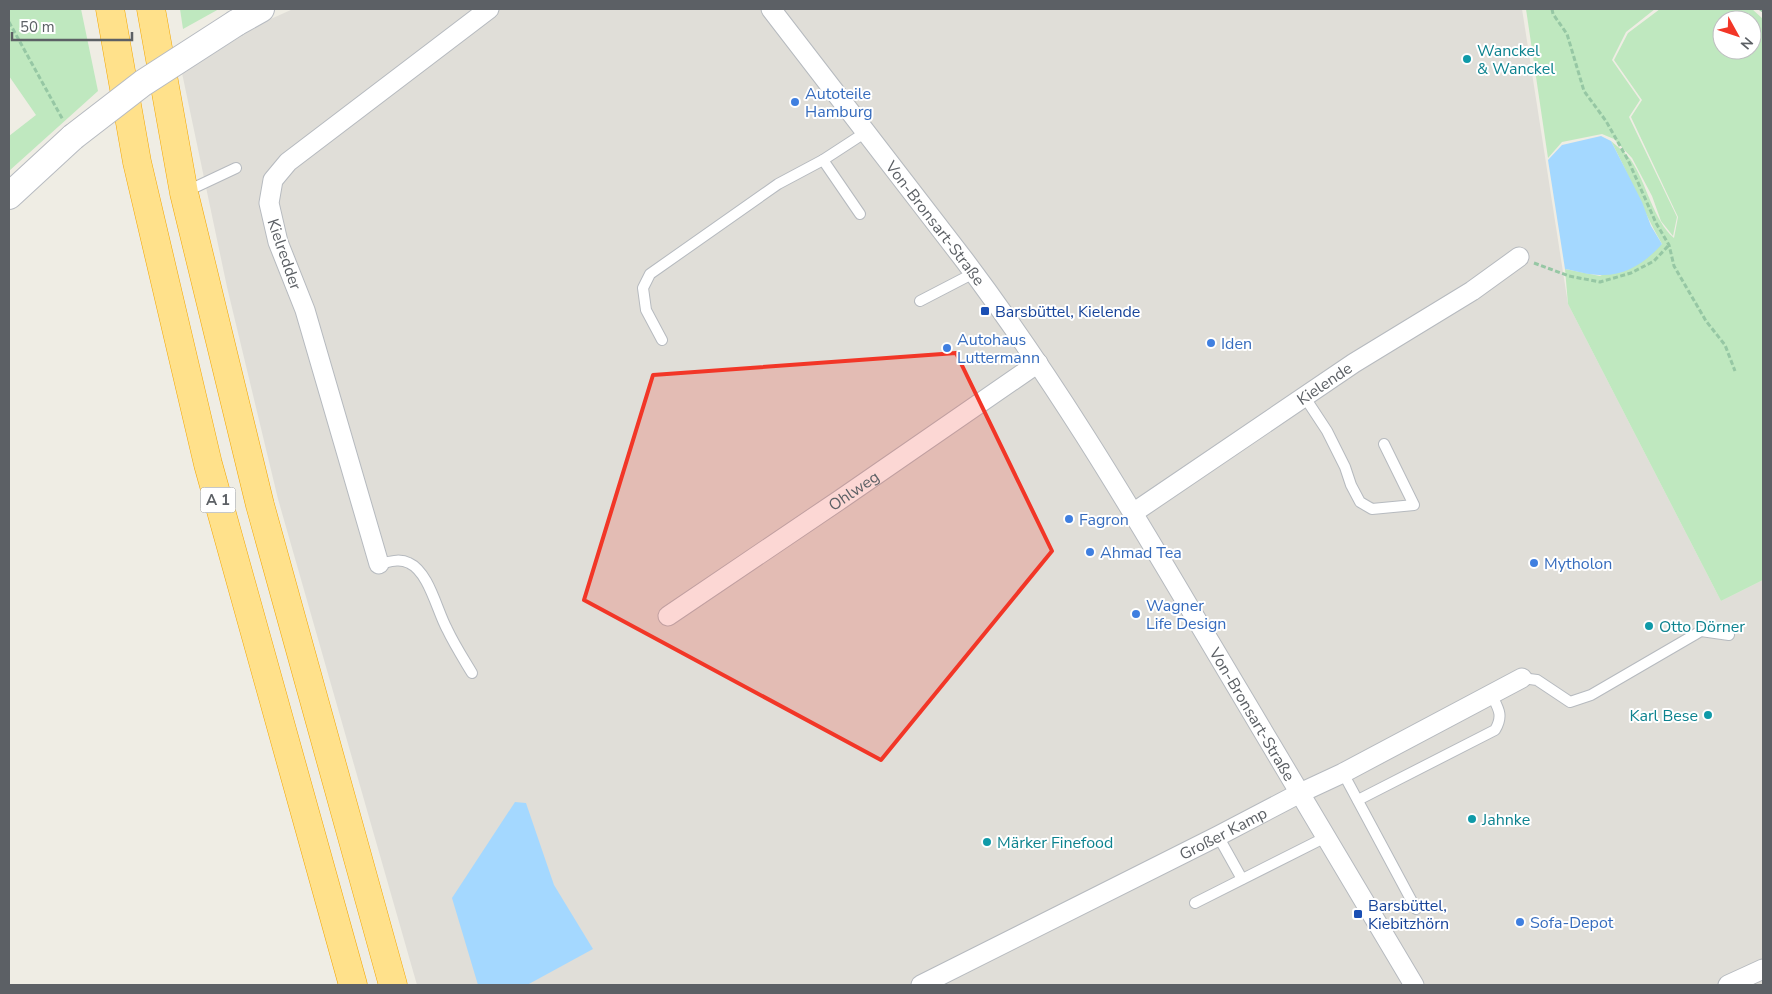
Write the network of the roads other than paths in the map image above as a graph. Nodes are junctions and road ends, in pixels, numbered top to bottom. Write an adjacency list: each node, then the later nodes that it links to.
1 (110, 9): 35 (highway, A 1)
2 (151, 9): 9 (highway, A 1)
3 (261, 9): 10 (main road, bridge)
4 (489, 9): 20 (street, Kielredder)
5 (772, 9): 6 (street, Von-Bronsart-Straße)
6 (866, 132): 7 (lane); 13 (street, Von-Bronsart-Straße)
7 (823, 160): 11 (lane); 15 (lane)
8 (236, 168): 9 (lane)
9 (184, 193): 36 (highway, A 1)
10 (9, 196)
11 (860, 214)
12 (1519, 257): 17 (street, Kielende)
13 (974, 273): 14 (lane); 16 (street, Von-Bronsart-Straße)
14 (920, 301)
15 (662, 340)
16 (1038, 363): 19 (street, Von-Bronsart-Straße); 21 (street, Ohlweg)
17 (1304, 396): 18 (lane); 19 (street, Kielende)
18 (1384, 444)
19 (1133, 513): 27 (street, Von-Bronsart-Straße)
20 (379, 564): 23 (lane)
21 (668, 616)
22 (1730, 635): 24 (lane)
23 (472, 673)
24 (1522, 678): 25 (street, Großer Kamp)
25 (1491, 694): 26 (street, Großer Kamp); 28 (lane)
26 (1343, 773): 27 (street, Großer Kamp); 28 (lane)
27 (1300, 793): 29 (street, Großer Kamp); 30 (street, Von-Bronsart-Straße)
28 (1358, 800): 33 (lane)
29 (1218, 836): 31 (lane); 37 (street, Großer Kamp)
30 (1326, 837): 31 (lane); 38 (street, Von-Bronsart-Straße)
31 (1242, 879): 32 (lane)
32 (1195, 903)
33 (1416, 909)
34 (1763, 969): 39 (street)
35 (353, 985)
36 (393, 985)
37 (921, 985)
38 (1414, 985)
39 (1728, 985)

